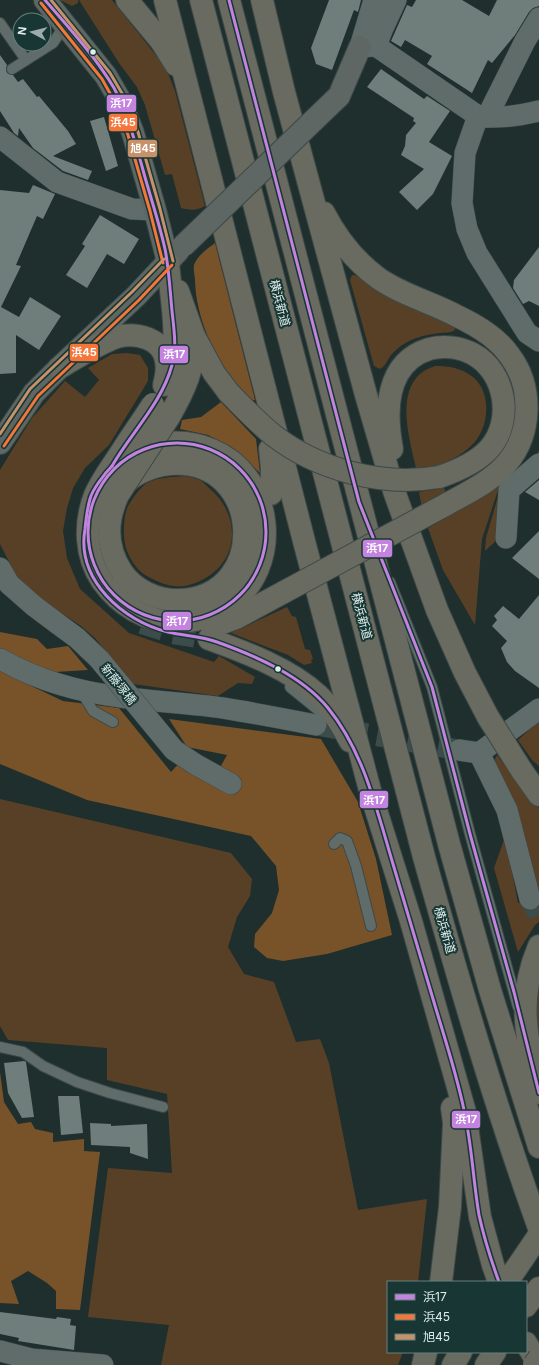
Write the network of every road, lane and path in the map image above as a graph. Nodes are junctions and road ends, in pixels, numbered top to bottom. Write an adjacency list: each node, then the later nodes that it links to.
1 (45, 0): 13 (street)
2 (127, 0): 15 (highway)
3 (146, 0): 15 (highway)
4 (165, 0): 19 (highway)
5 (201, 0): 62 (highway, 横浜新道)
6 (229, 0): 35 (highway)
7 (262, 0): 14 (highway)
8 (274, 0): 14 (highway)
9 (374, 0): 16 (street)
10 (396, 0): 16 (street)
11 (539, 18): 21 (street)
12 (0, 23): 17 (lane)
13 (66, 25): 17 (lane); 24 (street)
14 (269, 26): 23 (highway)
15 (154, 33): 19 (highway)
16 (368, 46): 21 (street); 25 (street, bridge)
17 (26, 60): 18 (lane)
18 (12, 69)
19 (187, 82): 26 (highway)
20 (539, 111): 21 (street)
21 (482, 117): 28 (street)
22 (0, 137): 24 (street)
23 (306, 174): 36 (highway); 40 (highway, bridge)
24 (155, 210): 25 (street)
25 (168, 262): 27 (highway); 29 (street); 30 (highway)
26 (241, 297): 34 (highway); 50 (highway)
27 (194, 336): 31 (highway); 36 (highway, bridge)
28 (539, 341)
29 (59, 368): 30 (highway); 32 (street)
30 (164, 385): 31 (highway)
31 (161, 411): 39 (highway, bridge)
32 (2, 434)
33 (539, 464): 37 (street)
34 (271, 494)
35 (359, 502): 58 (lane); 61 (highway)
36 (408, 534): 47 (highway, bridge)
37 (506, 538)
38 (0, 568): 48 (street, 新藤塚橋, bridge)
39 (109, 577): 39 (highway); 40 (highway); 40 (highway)
40 (126, 606)
41 (218, 642): 50 (highway)
42 (0, 659): 43 (street)
43 (80, 690): 45 (lane); 46 (street)
44 (539, 710): 53 (street)
45 (113, 722)
46 (316, 725)
47 (522, 772): 49 (highway); 51 (highway)
48 (231, 784)
49 (539, 785)
50 (371, 794): 56 (highway)
51 (539, 795)
52 (334, 844): 54 (lane)
53 (530, 899)
54 (371, 926)
55 (539, 946): 58 (highway)
56 (443, 1033): 64 (highway); 65 (highway)
57 (0, 1047): 60 (lane)
58 (530, 1050): 59 (highway)
59 (539, 1093)
60 (163, 1107)
61 (539, 1147)
62 (539, 1228)
63 (539, 1235): 66 (highway)
64 (441, 1281)
65 (499, 1281)
66 (508, 1281)
67 (539, 1288): 68 (highway)
68 (527, 1305)
69 (527, 1345): 81 (highway)
70 (0, 1351): 75 (street)
71 (426, 1353): 77 (highway)
72 (460, 1353): 78 (highway)
73 (494, 1353): 79 (highway)
74 (539, 1358): 80 (highway, bridge)
75 (30, 1362): 76 (street)
76 (103, 1365)
77 (423, 1365)
78 (453, 1365)
79 (486, 1365)
80 (534, 1365)
81 (539, 1365)

